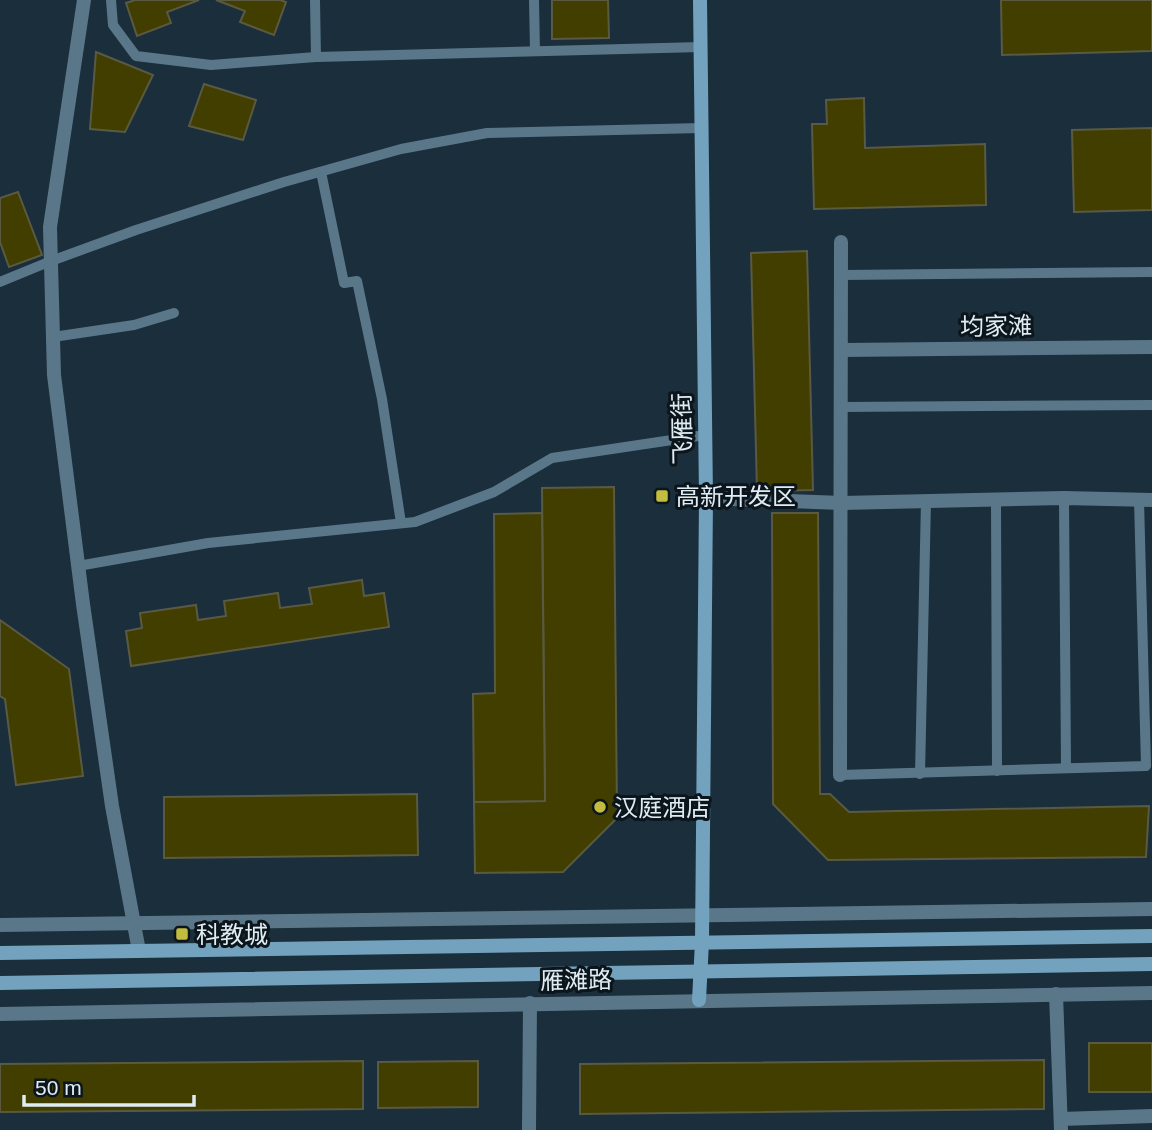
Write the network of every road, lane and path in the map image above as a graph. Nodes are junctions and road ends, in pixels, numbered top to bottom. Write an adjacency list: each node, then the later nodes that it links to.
1 (84, 0): 12 (street)
2 (111, 0): 8 (lane)
3 (315, 0): 8 (lane)
4 (534, 0): 7 (lane)
5 (700, 0): 6 (main road, 飞雁街)
6 (701, 47): 7 (lane); 9 (main road, 飞雁街)
7 (535, 51): 8 (lane)
8 (316, 57)
9 (702, 128): 10 (lane); 22 (main road, 飞雁街)
10 (321, 172): 12 (lane); 30 (lane)
11 (841, 242): 14 (street)
12 (51, 261): 15 (lane); 17 (street)
13 (1152, 272): 14 (lane)
14 (841, 275): 19 (street)
15 (0, 282)
16 (174, 313): 17 (lane)
17 (53, 337): 31 (street)
18 (1152, 347): 19 (street, 均家滩)
19 (841, 350): 21 (street)
20 (1152, 405): 21 (lane)
21 (842, 407): 28 (street)
22 (705, 435): 23 (main road, 飞雁街); 30 (lane)
23 (706, 498): 28 (street); 37 (main road, 飞雁街)
24 (1064, 498): 25 (street); 26 (street); 32 (lane)
25 (996, 500): 27 (street); 33 (lane)
26 (1146, 500): 29 (lane); 32 (lane)
27 (926, 501): 28 (street); 34 (lane)
28 (842, 503): 35 (street)
29 (1152, 510)
30 (401, 523): 31 (lane)
31 (78, 566): 38 (street)
32 (1066, 768): 33 (lane)
33 (997, 771): 34 (lane)
34 (920, 774): 35 (lane)
35 (840, 775)
36 (1152, 909): 37 (street)
37 (701, 915): 38 (street); 41 (main road, 飞雁街)
38 (134, 922): 39 (street); 42 (street)
39 (0, 925)
40 (1152, 936): 41 (main road, 雁滩路)
41 (702, 942): 42 (main road, 雁滩路); 45 (main road, 飞雁街)
42 (139, 951): 43 (main road, 雁滩路)
43 (0, 953)
44 (1152, 964): 45 (main road, 雁滩路)
45 (701, 970): 46 (main road, 雁滩路); 49 (main road, 飞雁街)
46 (0, 983)
47 (1152, 993): 48 (street, 雁滩路)
48 (1056, 994): 49 (street, 雁滩路); 53 (street)
49 (699, 1000): 50 (street, 雁滩路)
50 (530, 1003): 51 (street, 雁滩路); 54 (street)
51 (0, 1014)
52 (1152, 1116): 53 (street)
53 (1061, 1125)
54 (529, 1130)

